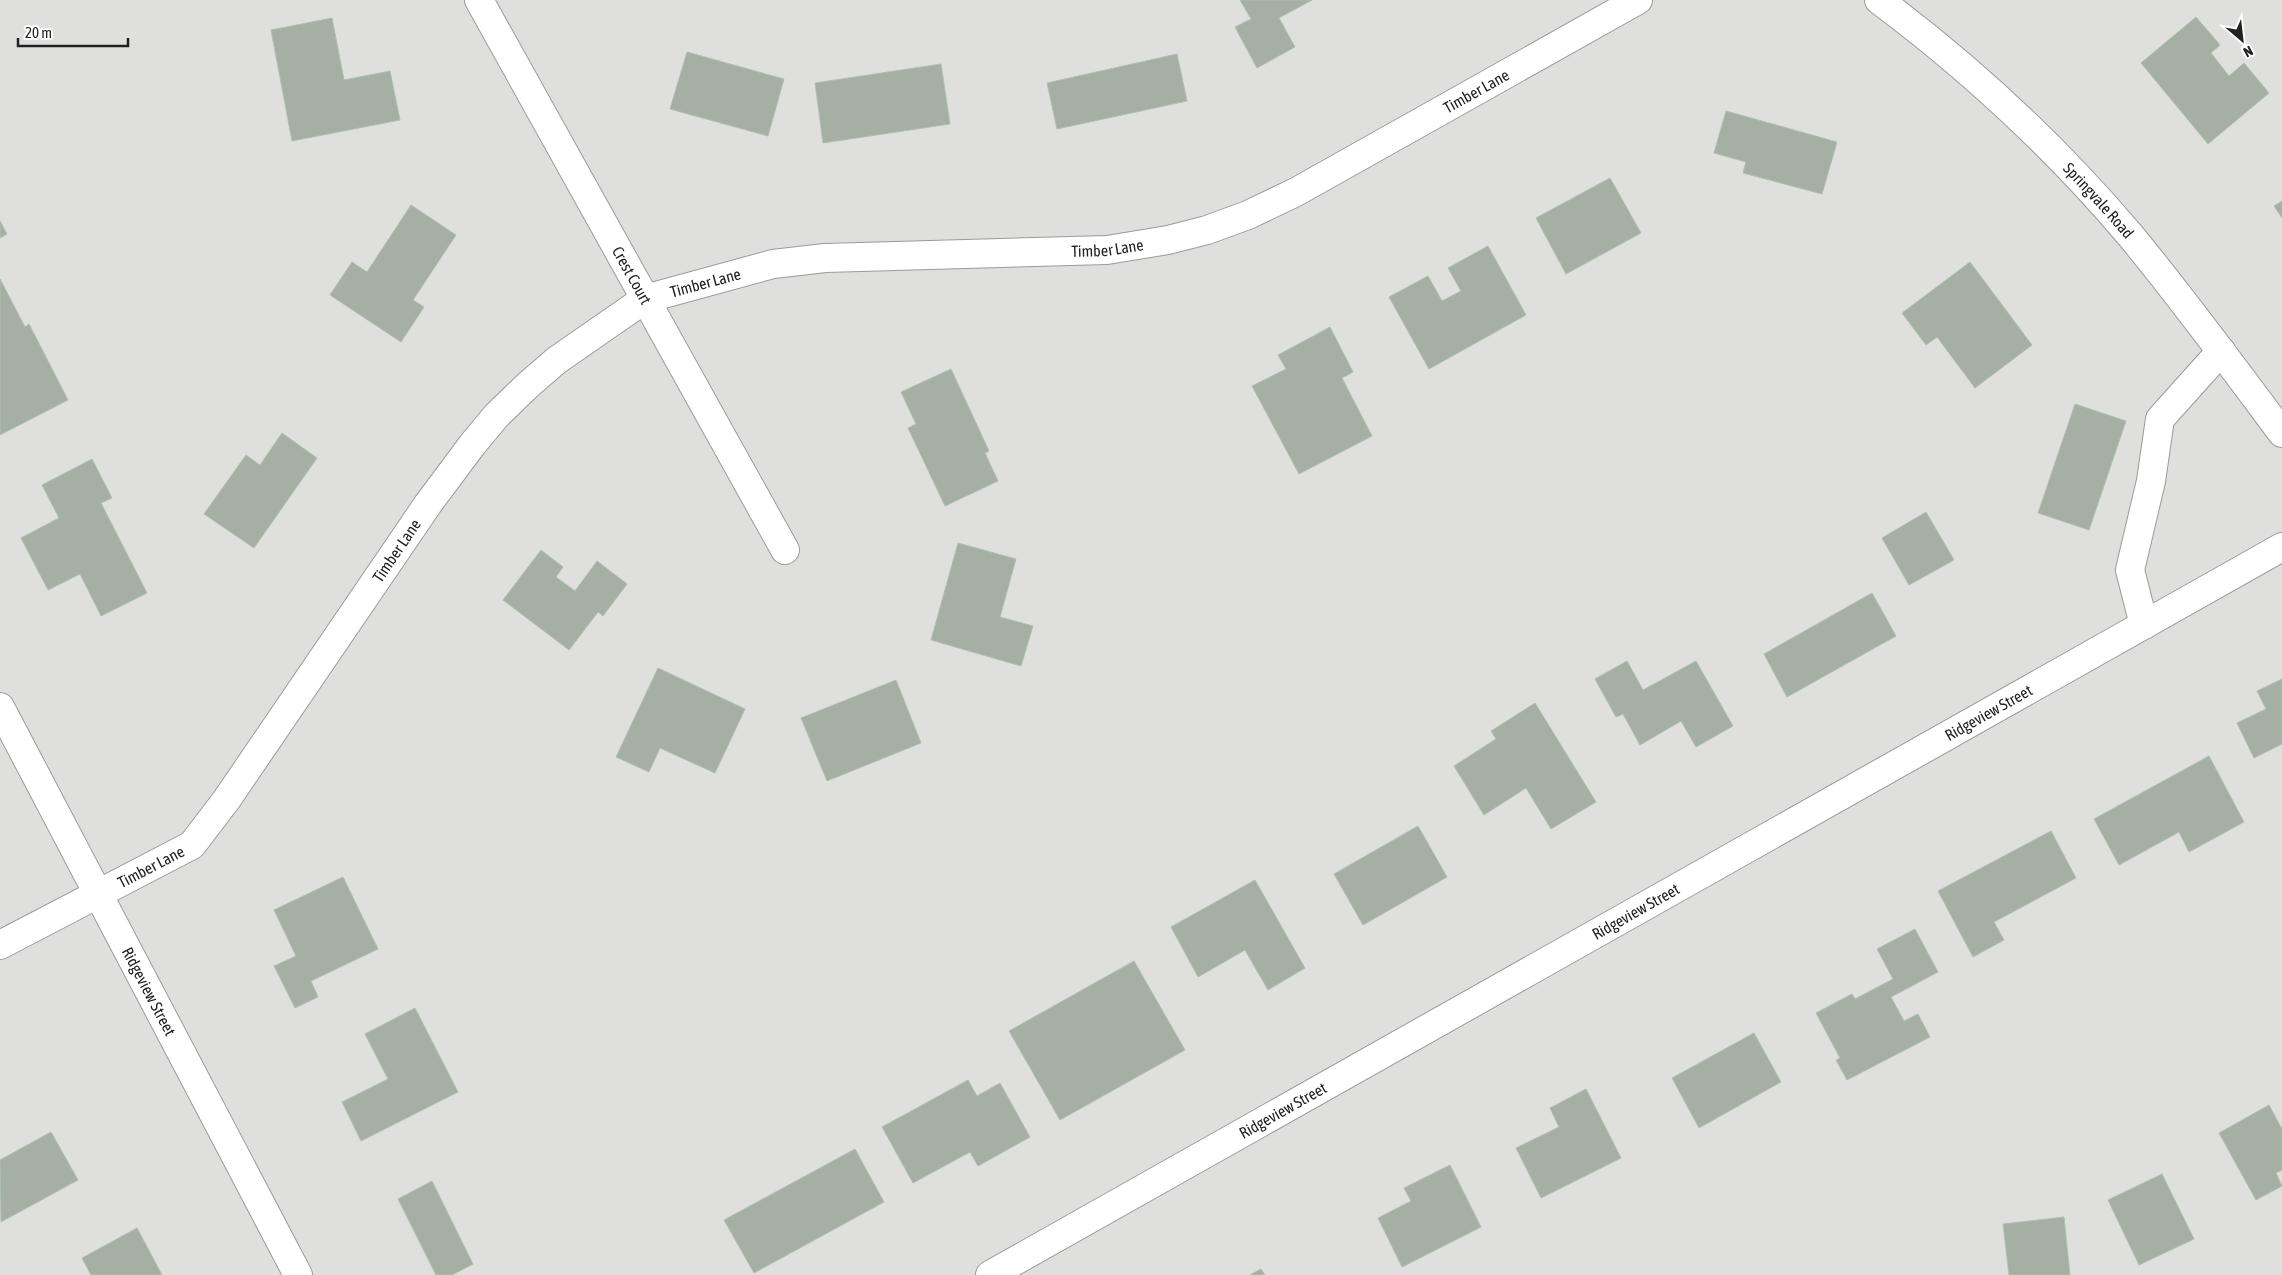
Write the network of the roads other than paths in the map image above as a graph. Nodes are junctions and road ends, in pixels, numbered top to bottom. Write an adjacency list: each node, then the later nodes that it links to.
1 (479, 0): 4 (street, Crest Court)
2 (1638, 0): 4 (street, Timber Lane)
3 (1879, 0): 5 (street, Springvale Road)
4 (645, 299): 8 (street, Crest Court); 11 (street, Timber Lane)
5 (2220, 351): 6 (street, Springvale Road); 9 (street)
6 (2282, 433)
7 (2282, 547): 9 (street, Ridgeview Street)
8 (785, 550)
9 (2144, 625): 14 (street, Ridgeview Street)
10 (0, 707): 11 (street, Ridgeview Street)
11 (100, 895): 12 (street, Timber Lane); 13 (street, Ridgeview Street)
12 (0, 945)
13 (298, 1275)
14 (990, 1275)

